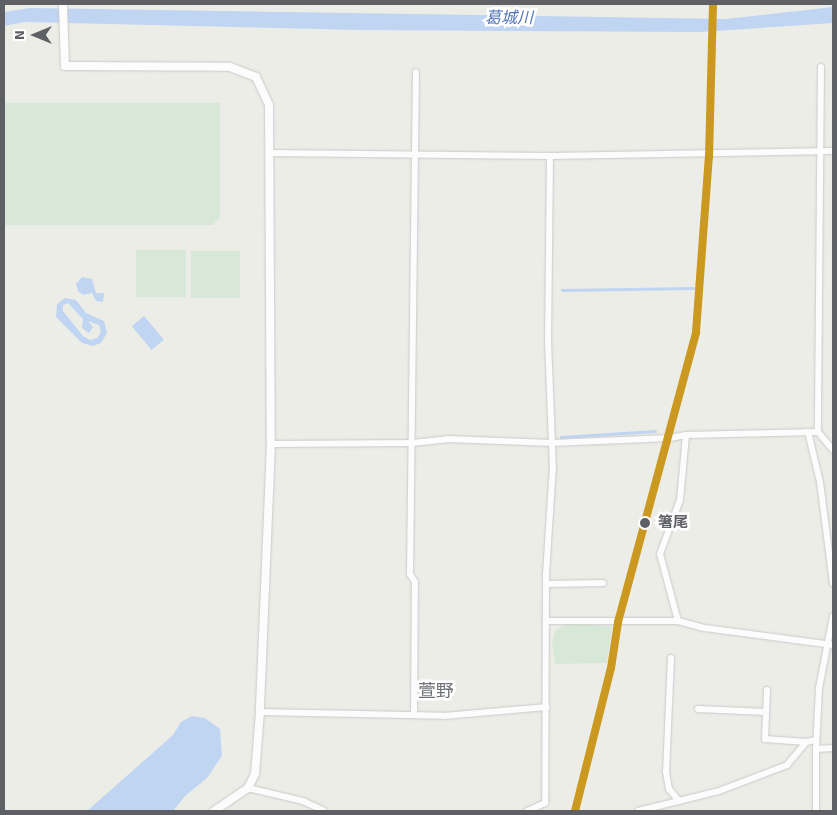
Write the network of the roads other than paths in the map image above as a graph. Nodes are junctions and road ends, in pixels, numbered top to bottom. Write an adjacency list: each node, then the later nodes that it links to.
1 (64, 4): 6 (street)
2 (821, 67): 4 (street)
3 (416, 72): 7 (street)
4 (821, 151): 5 (street); 8 (street); 10 (street)
5 (833, 151)
6 (270, 153): 7 (street); 14 (street)
7 (414, 154): 8 (street); 12 (street)
8 (550, 156): 13 (street)
9 (808, 432): 10 (street); 11 (street); 16 (street)
10 (818, 432): 15 (street)
11 (686, 435): 13 (street); 22 (street)
12 (412, 443): 13 (street); 14 (street); 30 (street)
13 (552, 443): 19 (street)
14 (271, 444): 28 (street)
15 (833, 450)
16 (832, 547): 18 (street)
17 (603, 583): 19 (street)
18 (833, 583)
19 (546, 584): 21 (street)
20 (833, 616): 23 (street)
21 (547, 620): 22 (street); 26 (street)
22 (678, 621): 23 (street)
23 (831, 645): 31 (street)
24 (671, 658): 36 (street)
25 (768, 690): 29 (street)
26 (547, 707): 30 (street); 39 (street)
27 (698, 709): 29 (street)
28 (260, 712): 30 (street); 35 (street)
29 (766, 712): 32 (street)
30 (414, 714)
31 (816, 740): 32 (street); 33 (street)
32 (806, 742): 36 (street)
33 (816, 748): 34 (street); 41 (street)
34 (833, 748)
35 (248, 788): 37 (street); 38 (street)
36 (679, 801): 40 (street)
37 (214, 811)
38 (324, 811)
39 (527, 811)
40 (638, 811)
41 (816, 811)

